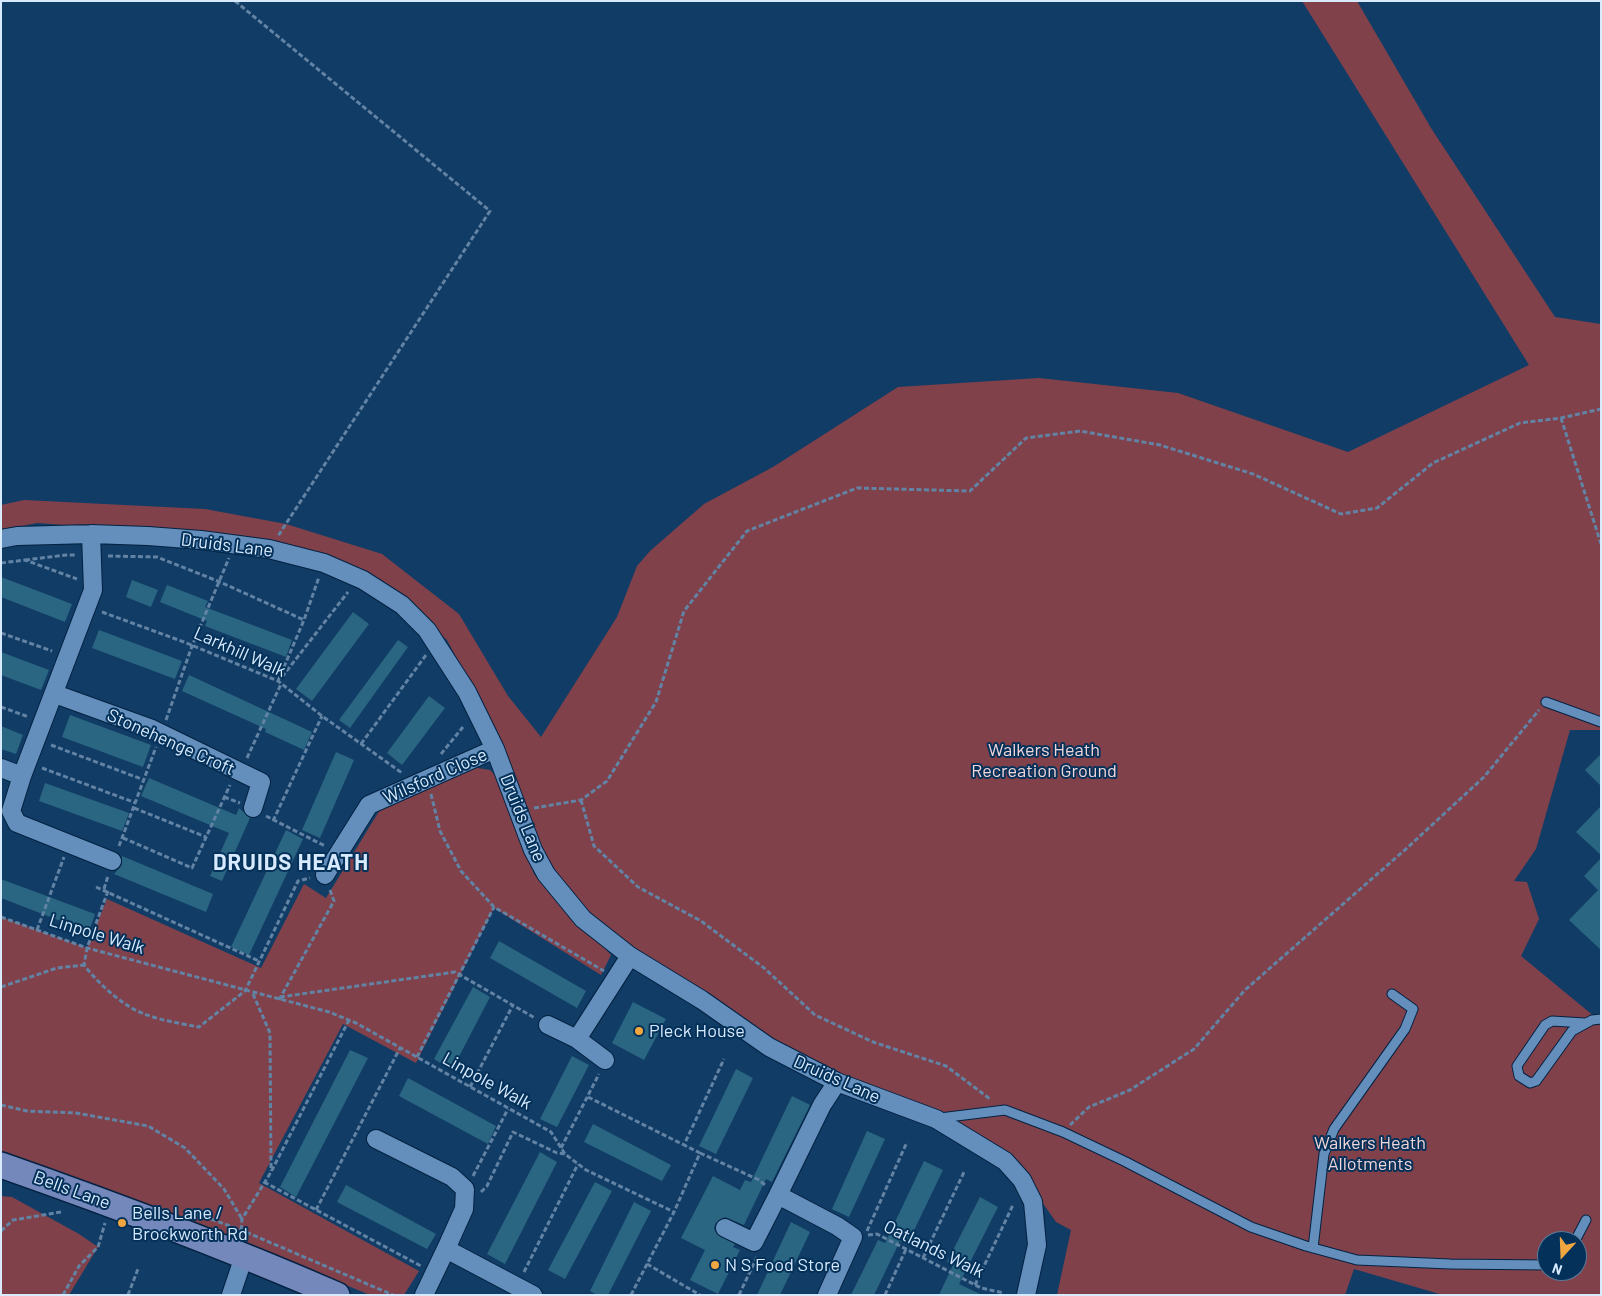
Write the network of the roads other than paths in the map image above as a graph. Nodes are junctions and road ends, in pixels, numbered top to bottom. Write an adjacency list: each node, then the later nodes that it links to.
1 (91, 534): 2 (street, Druids Lane); 3 (street); 6 (street, Druids Lane)
2 (1, 539)
3 (55, 694): 8 (street); 9 (street, Stonehenge Croft)
4 (1546, 702): 5 (lane)
5 (1601, 722)
6 (495, 749): 11 (street, Wilsford Close); 12 (street, Druids Lane)
7 (1, 768): 8 (street)
8 (25, 769): 10 (street)
9 (253, 808)
10 (112, 861)
11 (325, 875)
12 (630, 956): 17 (street); 19 (street, Druids Lane)
13 (1392, 994): 27 (lane)
14 (1601, 1019): 15 (lane)
15 (1585, 1023): 15 (lane)
16 (548, 1025): 17 (street)
17 (577, 1039): 18 (street)
18 (606, 1060)
19 (837, 1082): 20 (street, Druids Lane); 23 (street)
20 (936, 1119): 27 (lane); 36 (street, Druids Lane)
21 (376, 1139): 28 (street)
22 (1, 1165): 29 (street, Bells Lane)
23 (778, 1195): 25 (street); 35 (street)
24 (1586, 1220): 26 (lane)
25 (725, 1228)
26 (1580, 1231)
27 (1313, 1248): 30 (lane)
28 (446, 1249): 33 (street); 34 (street)
29 (244, 1256): 31 (street); 32 (street, Bells Lane)
30 (1537, 1265)
31 (231, 1295)
32 (338, 1295)
33 (424, 1295)
34 (533, 1295)
35 (827, 1295)
36 (1026, 1295)

